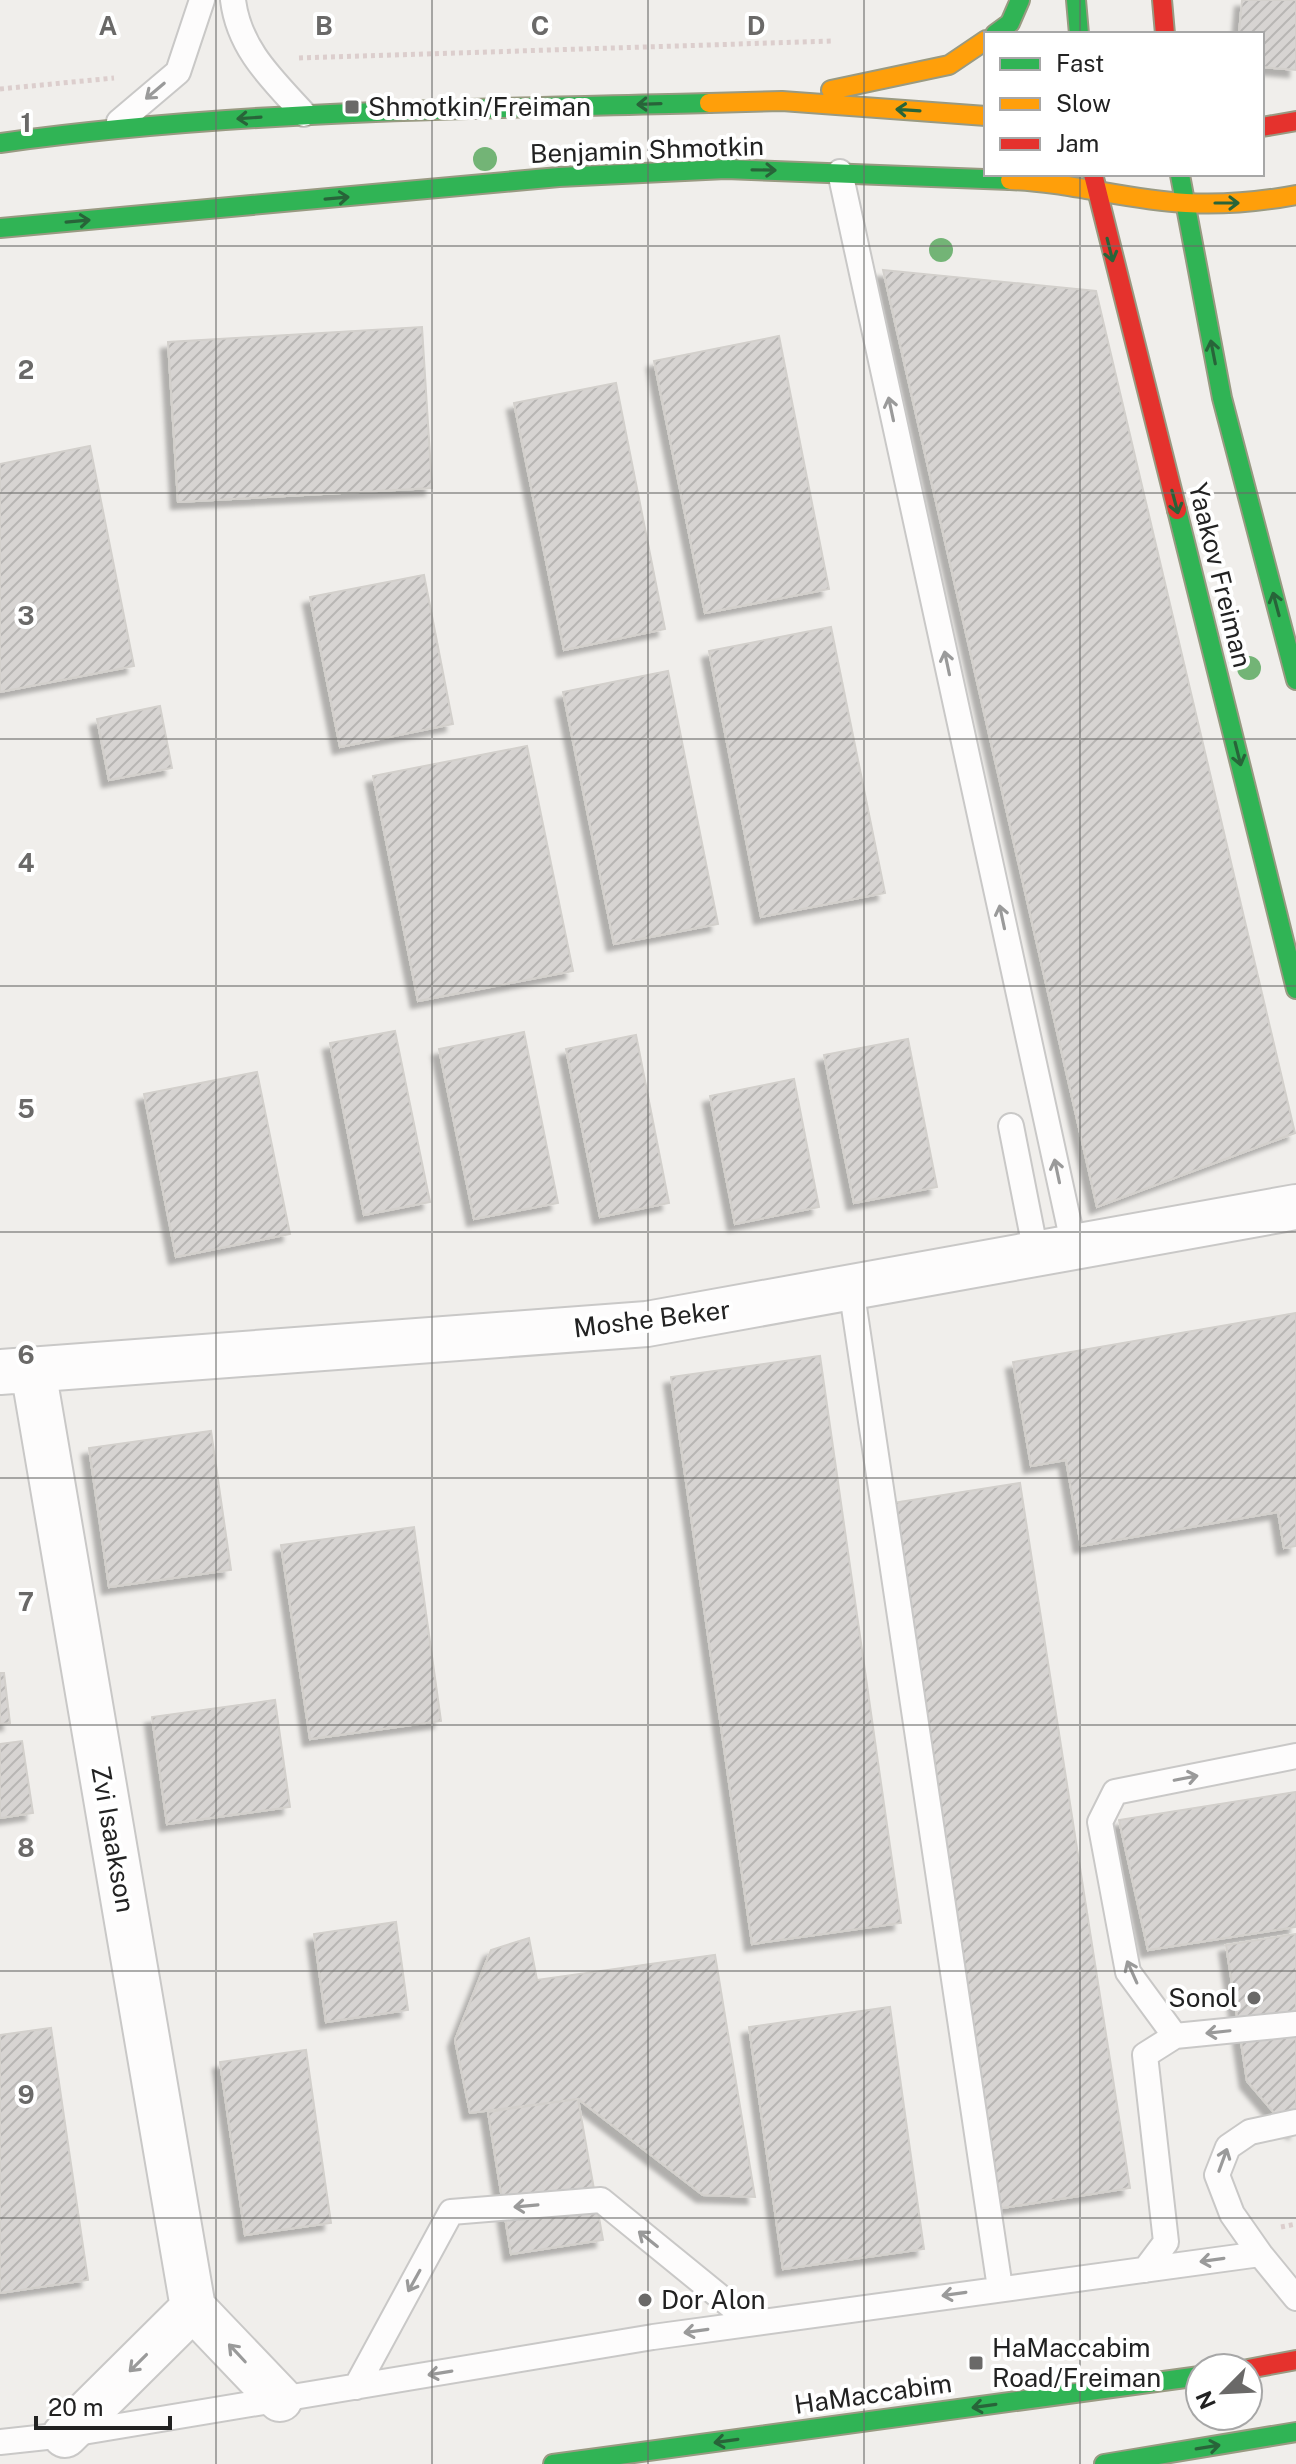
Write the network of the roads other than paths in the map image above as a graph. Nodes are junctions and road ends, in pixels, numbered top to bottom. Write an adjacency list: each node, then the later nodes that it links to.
1 (202, 0): 14 (lane, one-way to 14)
2 (233, 0): 11 (lane)
3 (1020, 0): 6 (main road)
4 (1076, 0): 7 (main road)
5 (1162, 0): 8 (main road)
6 (998, 32)
7 (1079, 32)
8 (1165, 32)
9 (984, 41): 10 (main road)
10 (782, 101): 11 (main road, Benjamin Shmotkin, one-way to 11); 12 (main road, Benjamin Shmotkin, one-way to 10)
11 (304, 114): 14 (main road, Benjamin Shmotkin, one-way to 14)
12 (984, 116)
13 (1296, 121): 15 (main road)
14 (113, 127): 16 (main road, Benjamin Shmotkin)
15 (1264, 127)
16 (0, 143)
17 (840, 172): 19 (main road, Benjamin Shmotkin); 22 (main road, Benjamin Shmotkin, one-way to 17); 27 (lane, one-way to 17)
18 (1180, 176): 21 (main road, Yaakov Freiman)
19 (1094, 181): 21 (main road, Benjamin Shmotkin); 24 (main road, Yaakov Freiman, one-way to 24)
20 (1296, 195): 21 (main road, Benjamin Shmotkin, one-way to 20)
21 (1184, 203): 23 (main road, Yaakov Freiman, one-way to 21)
22 (0, 228)
23 (1296, 680)
24 (1296, 989)
25 (1011, 1126): 27 (lane)
26 (1296, 1207): 27 (street, Moshe Beker)
27 (1055, 1250): 28 (street, Moshe Beker)
28 (851, 1287): 29 (street, Moshe Beker); 36 (lane)
29 (17, 1371): 38 (street, Zvi Isaakson)
30 (1296, 1756): 32 (lane, one-way to 30)
31 (1296, 2024): 32 (lane, one-way to 32)
32 (1175, 2036): 35 (lane)
33 (1296, 2122): 34 (lane, one-way to 33)
34 (1260, 2254): 35 (lane, one-way to 35); 37 (lane)
35 (1145, 2270): 36 (lane)
36 (1000, 2288): 39 (lane, one-way to 39)
37 (1296, 2298)
38 (193, 2308): 44 (street, one-way to 38); 46 (street, one-way to 46)
39 (752, 2323): 43 (lane, one-way to 43); 43 (lane, one-way to 43)
40 (1296, 2360): 41 (main road)
41 (1264, 2366)
42 (1184, 2378): 48 (main road, HaMaccabim, one-way to 48)
43 (356, 2387): 44 (lane)
44 (280, 2399): 46 (lane)
45 (1296, 2432): 49 (main road, one-way to 45)
46 (65, 2435): 47 (lane)
47 (0, 2442)
48 (553, 2464)
49 (1104, 2464)

